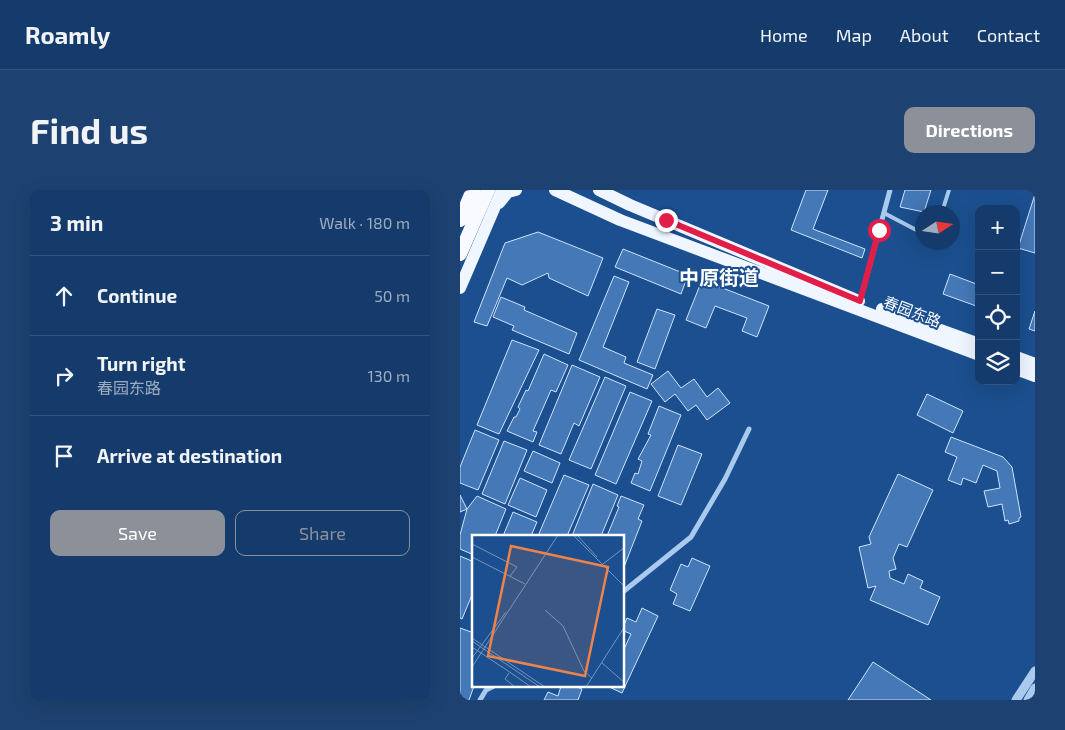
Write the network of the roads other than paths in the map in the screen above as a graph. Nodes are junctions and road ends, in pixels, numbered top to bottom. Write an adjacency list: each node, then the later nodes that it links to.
1 (473, 190): 12 (highway)
2 (488, 190): 14 (highway)
3 (502, 190): 10 (main road)
4 (516, 190): 10 (main road)
5 (555, 190): 18 (main road, 春园东路)
6 (600, 190): 16 (main road, 春园东路)
7 (890, 190): 11 (street)
8 (949, 190): 9 (lane)
9 (944, 205)
10 (493, 211): 15 (main road)
11 (884, 212): 13 (lane); 16 (street)
12 (460, 220)
13 (915, 229)
14 (460, 254)
15 (460, 288)
16 (860, 301): 17 (main road, 春园东路)
17 (975, 343)
18 (975, 353)
19 (1020, 358): 20 (main road)
20 (1035, 364)
21 (1020, 370): 22 (main road)
22 (1035, 376)
23 (749, 429): 24 (street)
24 (625, 590)
25 (1035, 671): 29 (street)
26 (490, 688): 28 (street)
27 (1035, 688): 30 (street)
28 (480, 700)
29 (1016, 700)
30 (1028, 700)

